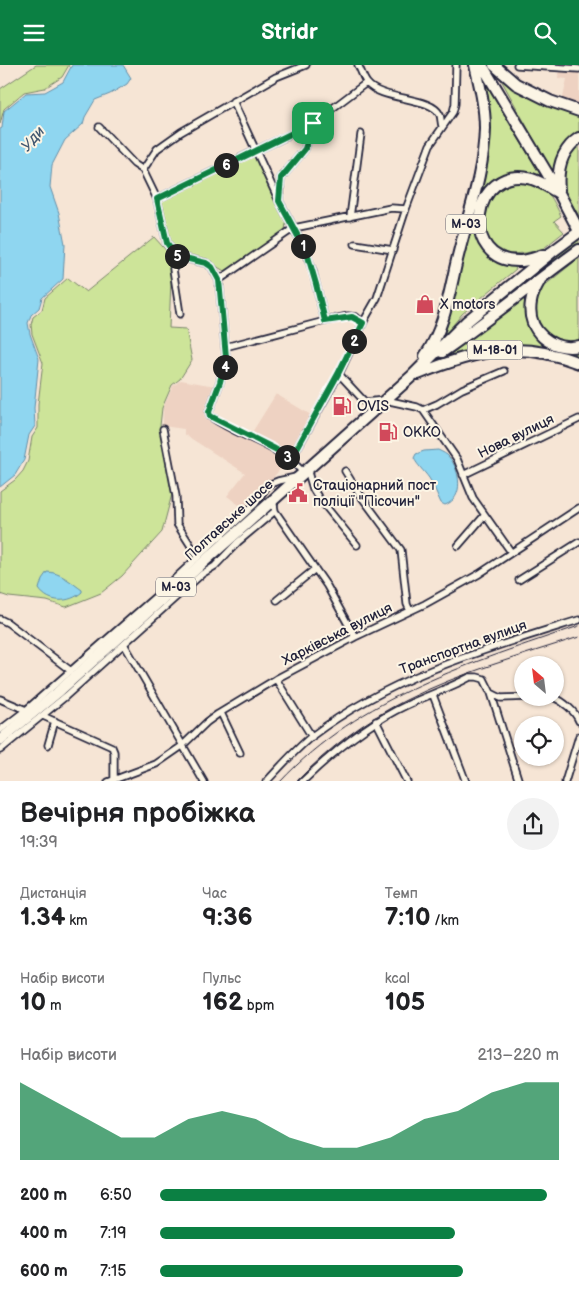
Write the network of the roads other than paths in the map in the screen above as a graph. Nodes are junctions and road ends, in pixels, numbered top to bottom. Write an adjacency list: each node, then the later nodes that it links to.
1 (306, 65): 10 (street)
2 (358, 65): 9 (street)
3 (456, 65): 13 (street)
4 (475, 65): 42 (highway, М-03)
5 (482, 65): 19 (highway)
6 (494, 65): 11 (highway)
7 (517, 65): 8 (street)
8 (579, 69)
9 (366, 83): 12 (street); 13 (street)
10 (233, 101): 17 (street); 18 (street)
11 (579, 111)
12 (313, 123): 17 (street); 21 (street)
13 (442, 126): 22 (street)
14 (99, 127): 18 (street)
15 (362, 134): 23 (street)
16 (579, 138): 19 (highway)
17 (255, 151): 20 (street); 21 (street)
18 (143, 170): 20 (street)
19 (559, 193): 25 (highway); 29 (highway, М-03)
20 (157, 199): 30 (street)
21 (279, 201): 24 (street)
22 (406, 209): 23 (street); 27 (street)
23 (350, 217): 24 (street)
24 (294, 228): 32 (street); 34 (street)
25 (579, 232): 29 (highway)
26 (355, 244): 27 (street)
27 (393, 250): 35 (street)
28 (579, 250): 31 (highway, М-03)
29 (552, 252): 39 (highway)
30 (176, 256): 32 (street); 33 (street)
31 (542, 277): 36 (highway); 39 (highway, М-03)
32 (219, 280): 37 (street)
33 (180, 314)
34 (325, 321): 35 (street); 37 (street)
35 (363, 323): 41 (street)
36 (579, 346)
37 (225, 347): 47 (street)
38 (579, 363): 42 (highway, М-18-01)
39 (422, 366): 42 (highway, Полтавське шосе / М-03)
40 (504, 371): 44 (street)
41 (338, 374): 43 (street); 47 (street)
42 (412, 376): 43 (highway, Полтавське шосе / М-03)
43 (385, 400): 44 (street); 49 (highway, Полтавське шосе / М-03)
44 (423, 410): 50 (street)
45 (579, 419): 50 (street, Нова вулиця)
46 (163, 429): 59 (street)
47 (291, 459): 49 (street)
48 (345, 471): 63 (street)
49 (303, 473): 51 (highway, Полтавське шосе / М-03); 56 (street); 59 (street)
50 (463, 475): 54 (street)
51 (273, 499): 53 (street); 84 (highway, Полтавське шосе / М-03)
52 (579, 508): 58 (street, Харківська вулиця)
53 (275, 511): 60 (street); 67 (street)
54 (484, 516): 57 (street); 58 (street)
55 (579, 542): 61 (street)
56 (357, 545)
57 (458, 546)
58 (511, 552): 63 (street, Харківська вулиця)
59 (198, 557): 68 (street)
60 (315, 569): 62 (street); 66 (street)
61 (519, 580)
62 (278, 600)
63 (410, 611): 66 (street, Харківська вулиця)
64 (0, 619): 68 (street)
65 (579, 619): 83 (street, Транспортна вулиця)
66 (355, 637): 69 (street, Харківська вулиця)
67 (124, 644): 77 (street); 86 (street)
68 (71, 671): 75 (street)
69 (276, 679): 76 (street, Харківська вулиця); 83 (street)
70 (491, 693): 71 (street); 72 (street); 95 (street)
71 (433, 695): 79 (street); 94 (street)
72 (514, 698)
73 (0, 699): 75 (street)
74 (564, 703): 80 (street)
75 (26, 710): 81 (street)
76 (221, 713): 86 (street, Харківська вулиця); 88 (street)
77 (43, 716): 78 (street); 87 (street)
78 (55, 721): 85 (street); 89 (street)
79 (376, 721): 92 (street); 93 (street)
80 (579, 721)
81 (0, 730)
82 (579, 736): 96 (street)
83 (312, 737): 91 (street, Транспортна вулиця)
84 (0, 739)
85 (48, 745)
86 (182, 746): 89 (street, Харківська вулиця); 90 (street)
87 (0, 750)
88 (240, 753)
89 (111, 781)
90 (204, 781)
91 (266, 781)
92 (302, 781)
93 (407, 781)
94 (466, 781)
95 (519, 781)
96 (565, 781)

